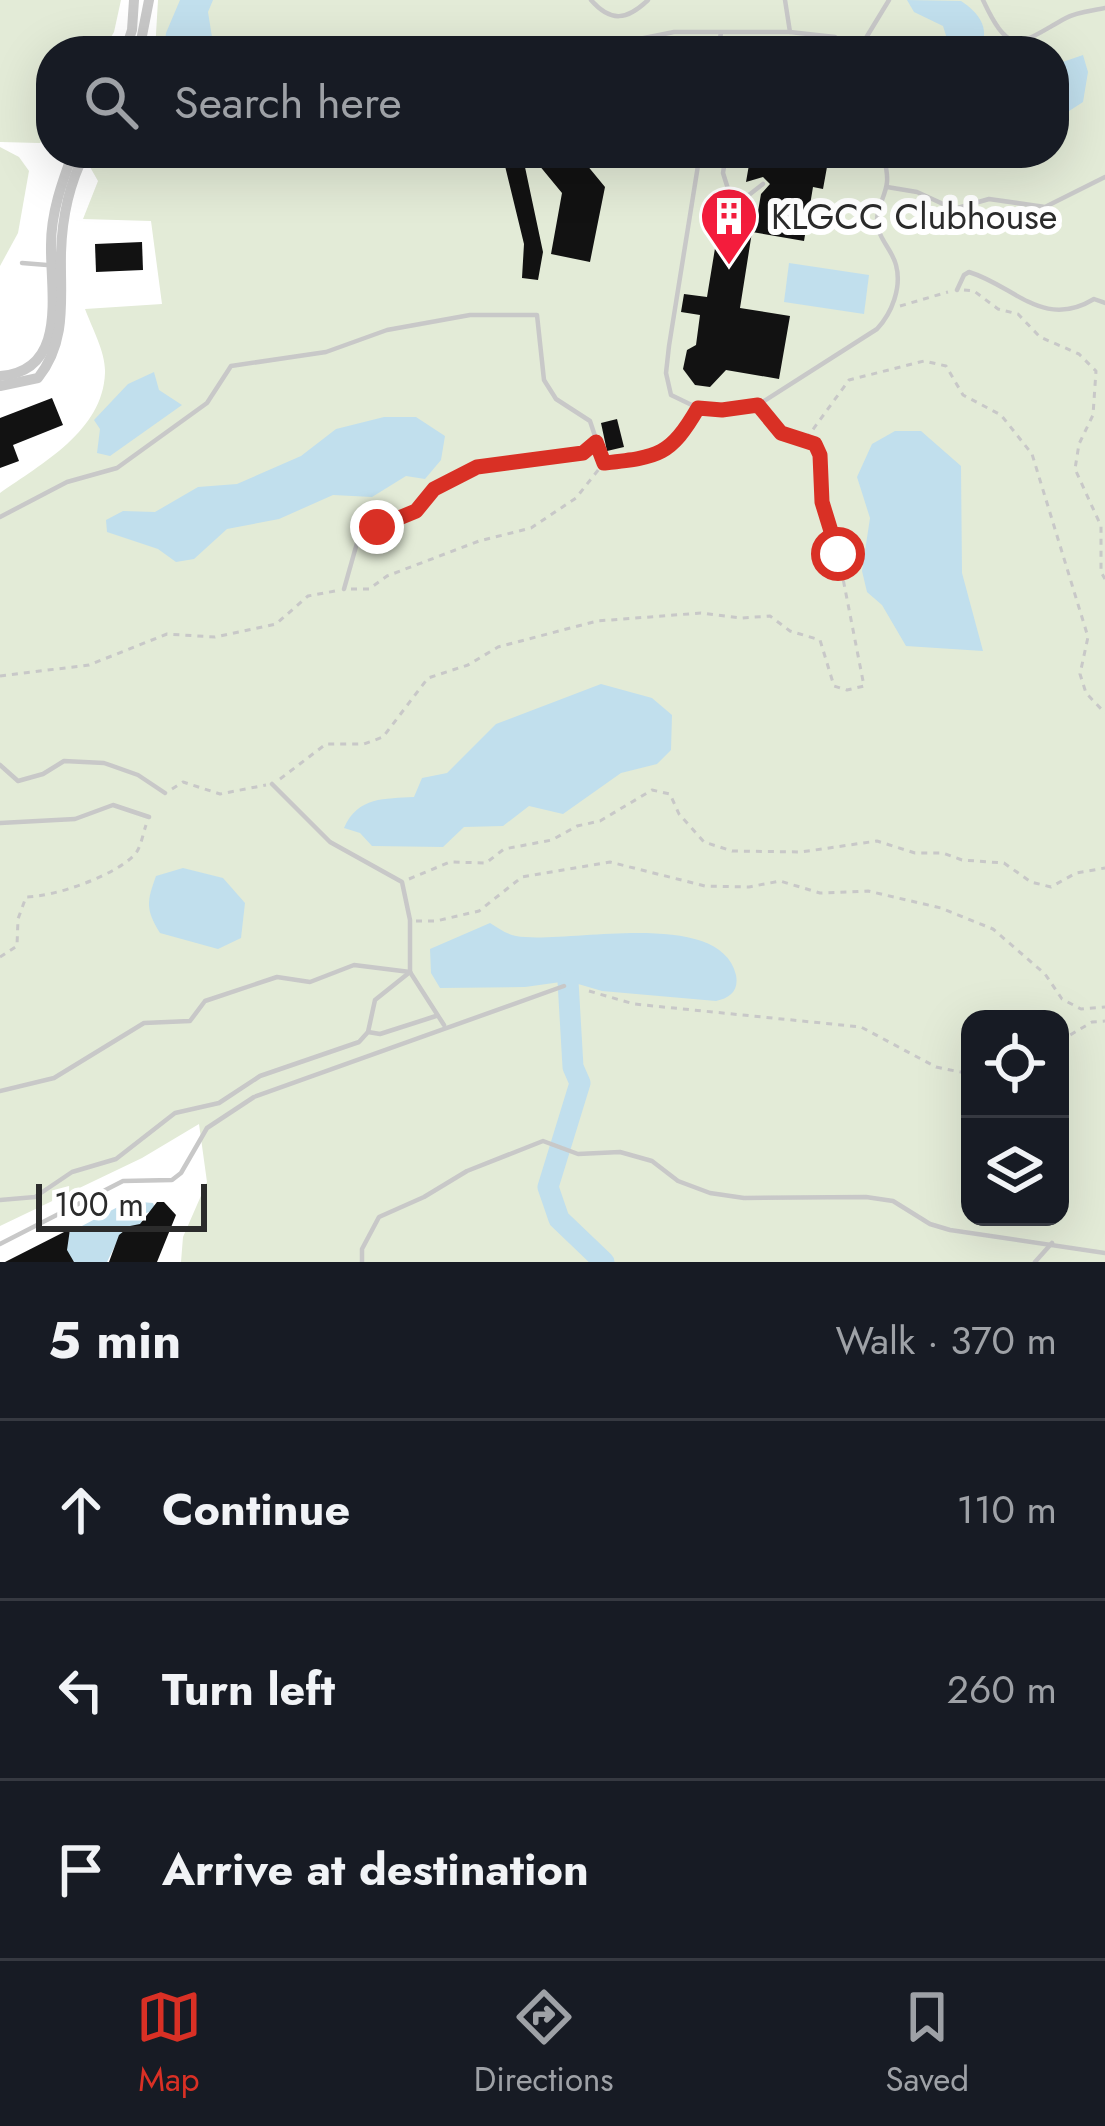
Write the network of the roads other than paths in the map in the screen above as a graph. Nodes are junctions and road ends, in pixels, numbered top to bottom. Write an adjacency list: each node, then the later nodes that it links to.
1 (134, 0): 11 (street)
2 (149, 0): 12 (street)
3 (591, 0): 4 (lane)
4 (648, 0)
5 (785, 0): 9 (lane)
6 (889, 0): 16 (lane)
7 (983, 0): 17 (lane)
8 (1105, 8): 18 (lane)
9 (790, 32): 10 (lane); 15 (lane)
10 (721, 33): 13 (lane); 14 (lane)
11 (130, 36)
12 (142, 36)
13 (654, 36)
14 (720, 36)
15 (820, 36)
16 (866, 36)
17 (1007, 36)
18 (1040, 36)
19 (68, 168): 28 (street)
20 (79, 168): 32 (street)
21 (698, 168): 33 (lane)
22 (724, 168): 25 (lane)
23 (885, 168): 26 (lane)
24 (1105, 177): 26 (lane)
25 (763, 184)
26 (887, 187): 33 (lane)
27 (22, 263): 28 (lane)
28 (53, 265): 31 (street)
29 (957, 290): 30 (lane)
30 (1105, 302)
31 (0, 376)
32 (0, 386)
33 (698, 408): 34 (lane)
34 (596, 442): 35 (lane); 36 (lane)
35 (0, 517)
36 (344, 589)
37 (0, 765): 39 (lane)
38 (272, 784): 42 (lane)
39 (165, 793)
40 (148, 817): 41 (lane)
41 (0, 823)
42 (410, 972): 44 (lane); 46 (lane); 47 (lane)
43 (564, 986): 45 (lane)
44 (436, 1016): 45 (lane); 46 (lane)
45 (445, 1027): 50 (lane)
46 (368, 1032): 48 (lane)
47 (0, 1090)
48 (0, 1200)
49 (1052, 1243): 51 (lane); 52 (lane); 53 (lane)
50 (0, 1244)
51 (1105, 1252)
52 (362, 1262)
53 (1034, 1262)

